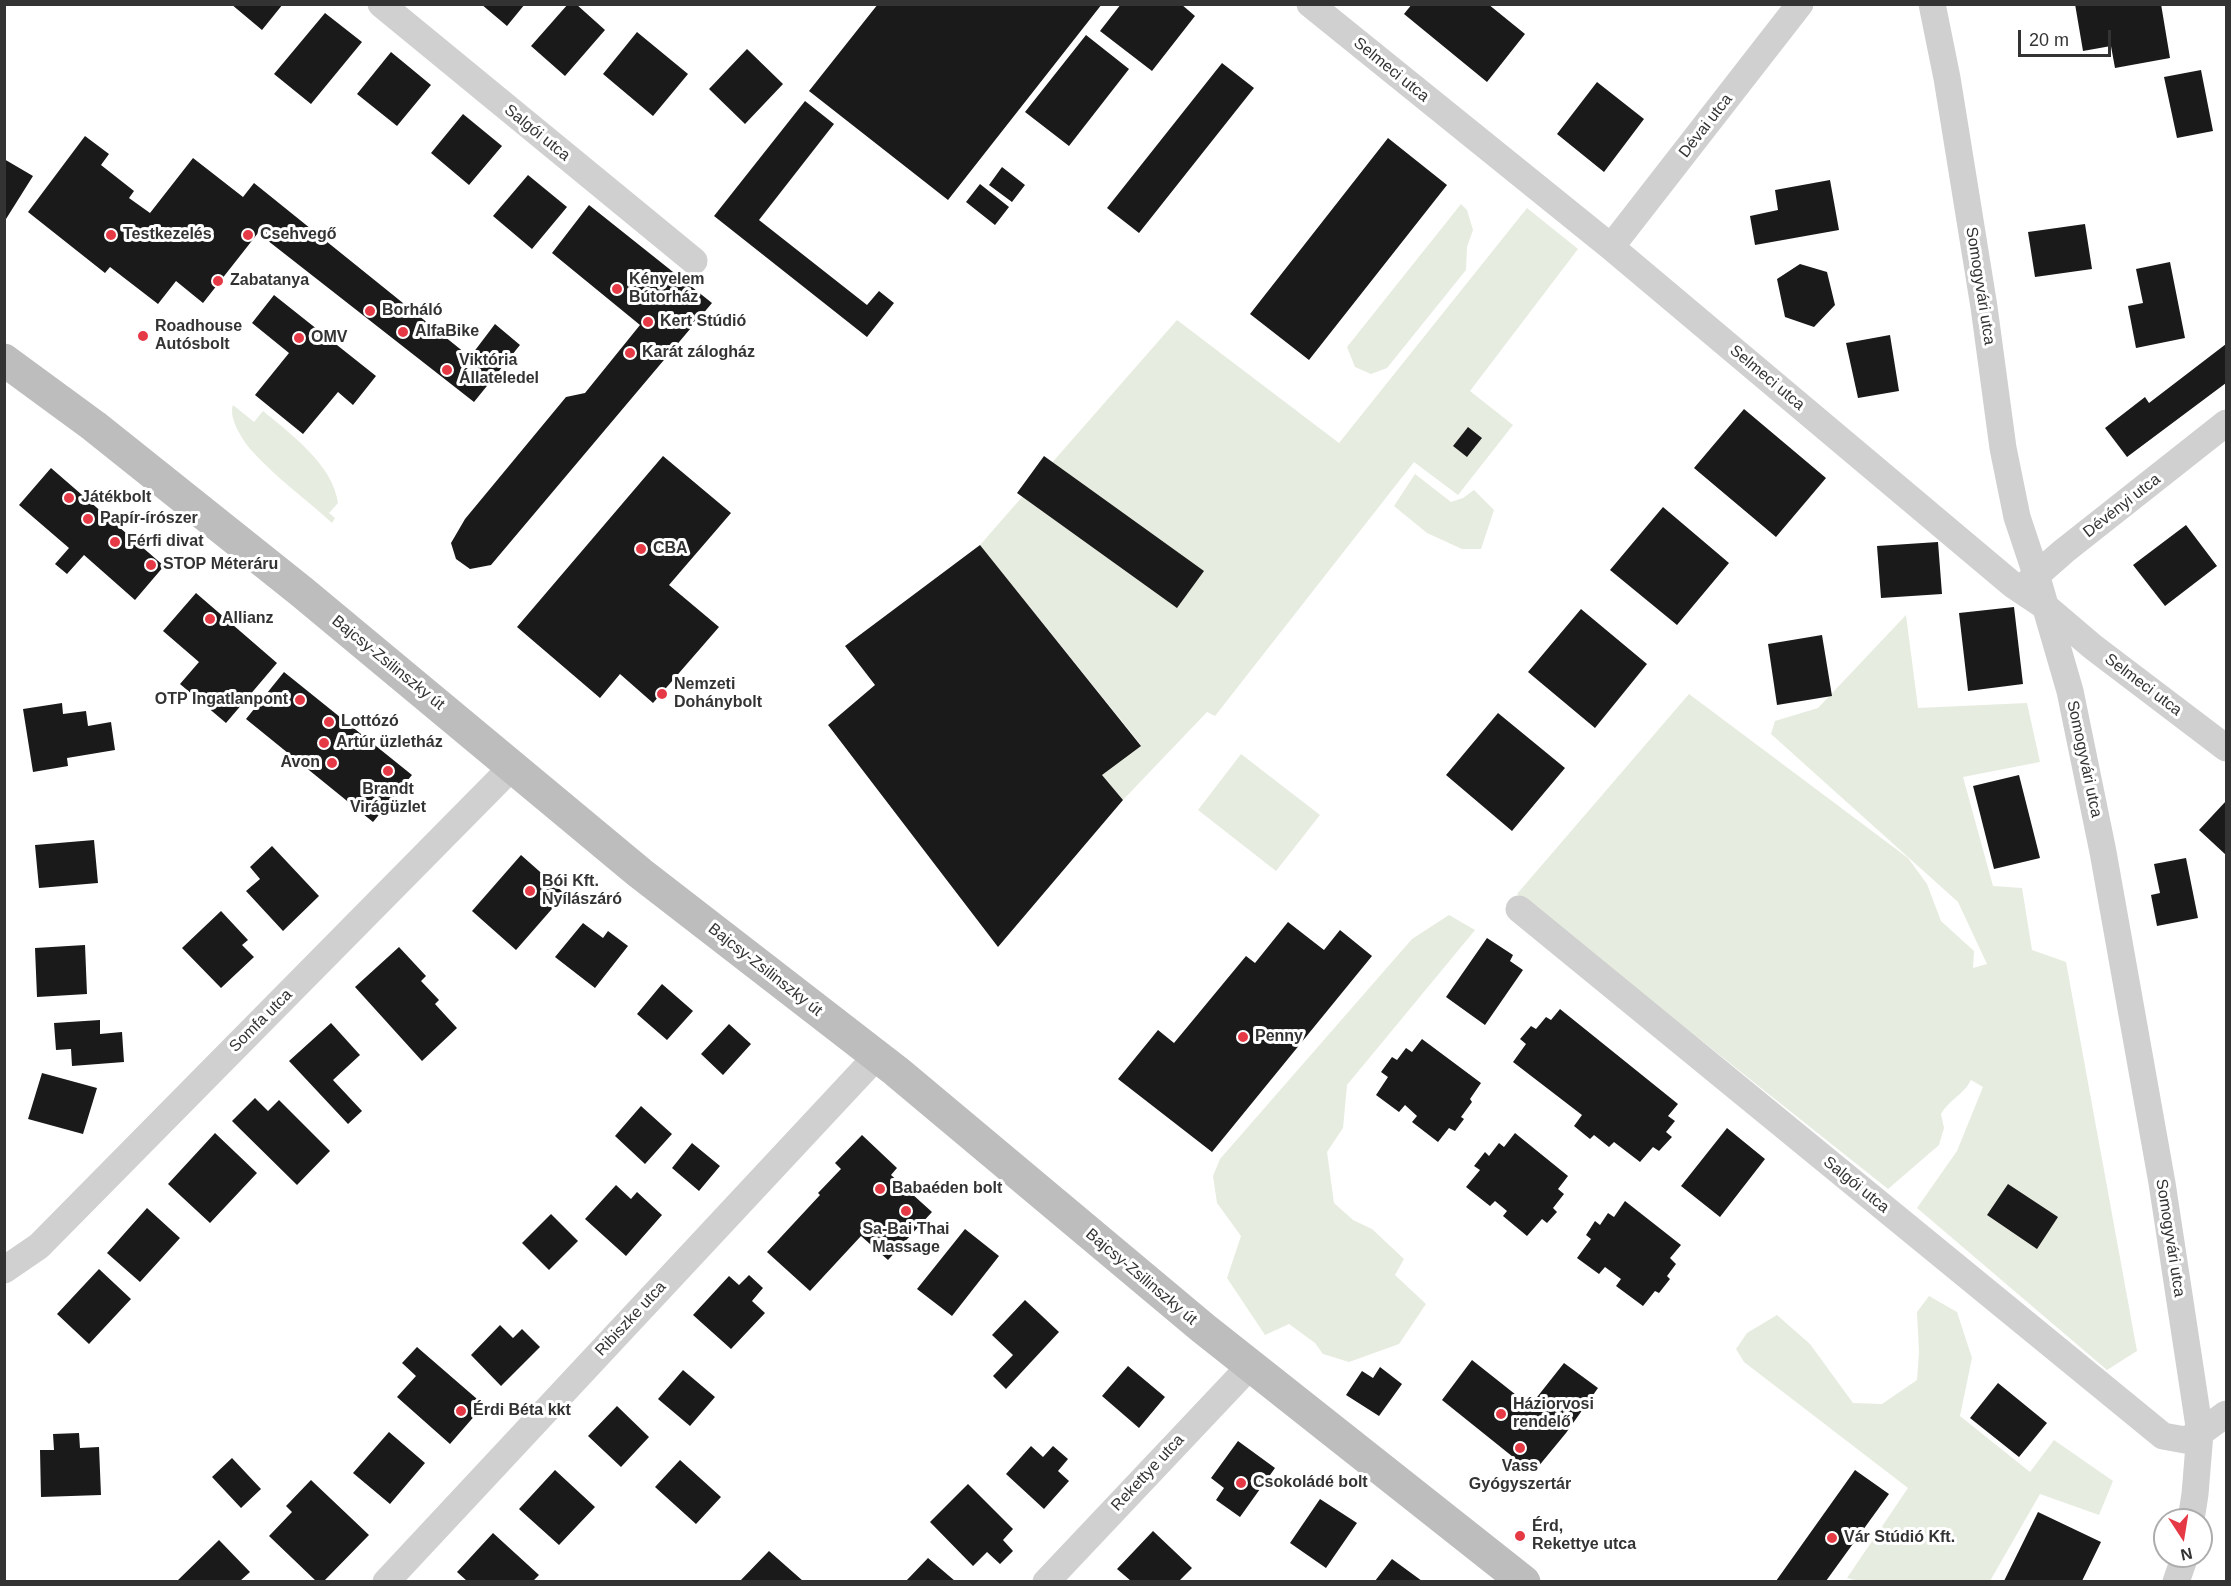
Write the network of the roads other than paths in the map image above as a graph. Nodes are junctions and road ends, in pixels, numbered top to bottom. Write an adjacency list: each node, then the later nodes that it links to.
1 (381, 4): 6 (street, Salgói utca)
2 (1310, 4): 5 (street, Selmeci utca)
3 (1800, 4): 5 (street, Dévai utca)
4 (1932, 4): 9 (street, Somogyvári utca)
5 (1611, 248): 9 (street, Selmeci utca)
6 (694, 261)
7 (4, 360): 12 (main road, Bajcsy-Zsilinszky út)
8 (2226, 423): 9 (street, Dévényi utca)
9 (2028, 582): 10 (street, Selmeci utca)
10 (2046, 607): 11 (street, Selmeci utca); 18 (street, Somogyvári utca)
11 (2226, 748)
12 (512, 767): 14 (main road, Bajcsy-Zsilinszky út); 15 (street, Somfa utca)
13 (1519, 909): 18 (street, Salgói utca)
14 (877, 1056): 16 (main road, Bajcsy-Zsilinszky út); 20 (street, Ribiszke utca)
15 (4, 1270)
16 (1251, 1365): 21 (street, Rekettye utca); 22 (main road, Bajcsy-Zsilinszky út)
17 (2226, 1414): 18 (street)
18 (2200, 1433): 19 (street, Somogyvári utca)
19 (2193, 1508)
20 (386, 1581)
21 (1046, 1581)
22 (1524, 1581)

